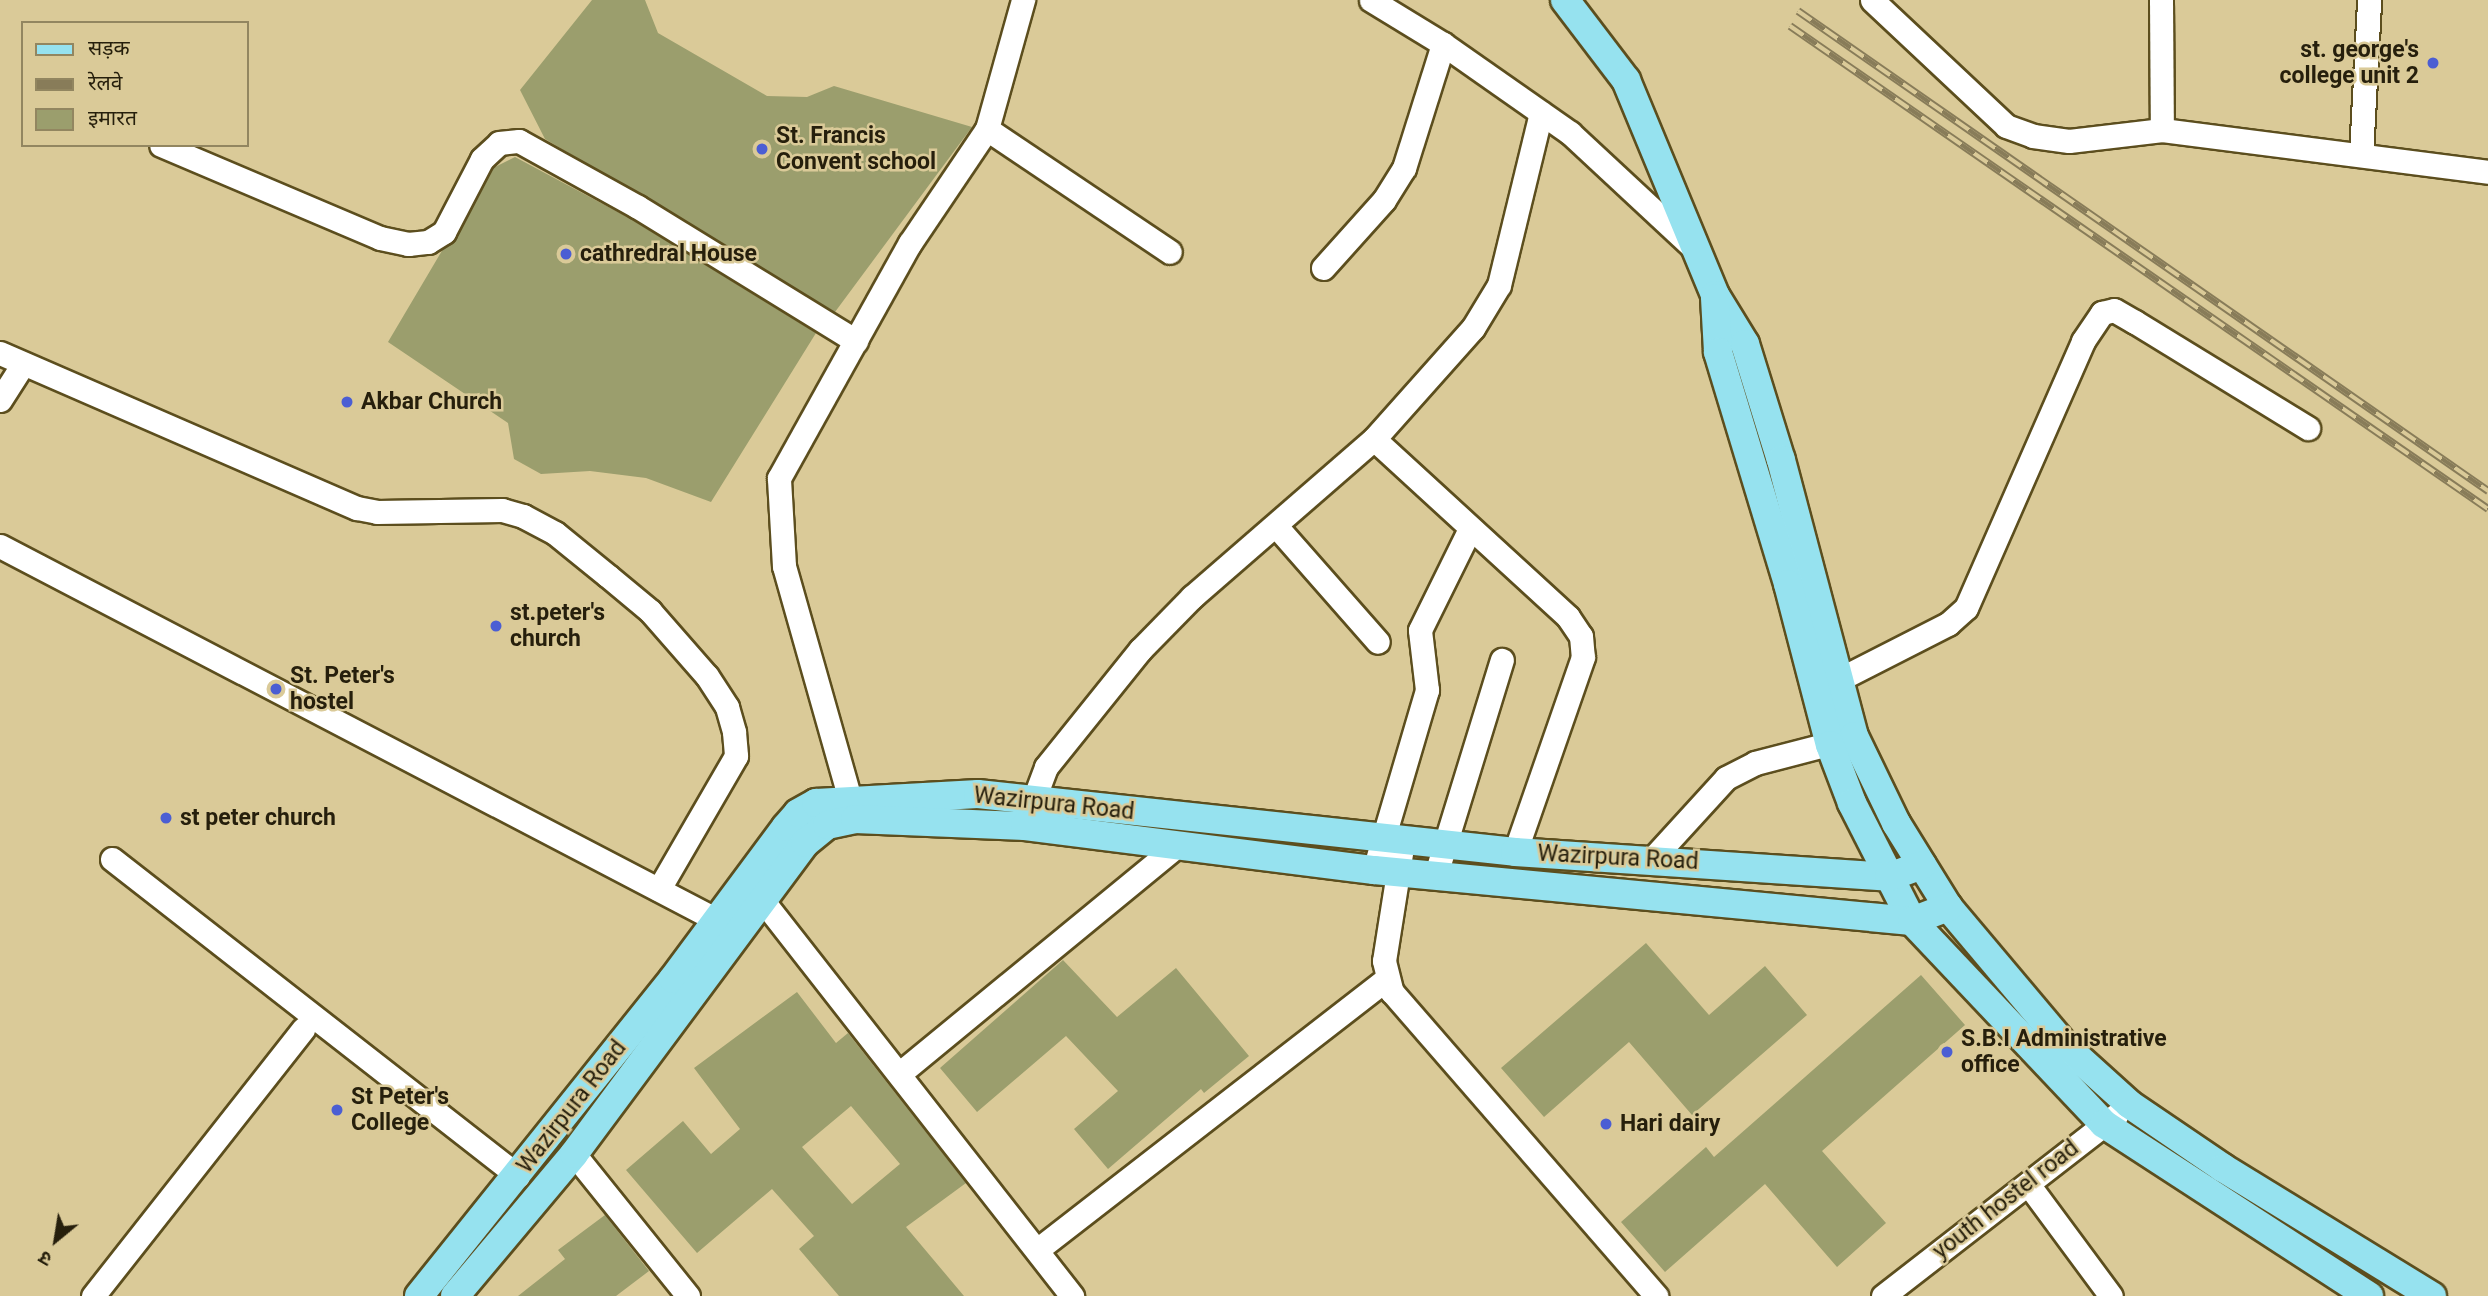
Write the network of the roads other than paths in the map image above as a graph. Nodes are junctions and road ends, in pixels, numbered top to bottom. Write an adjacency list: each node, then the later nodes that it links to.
1 (1023, 0): 9 (street)
2 (1371, 0): 7 (street)
3 (1565, 0): 15 (main road)
4 (1872, 0): 10 (street)
5 (2161, 0): 10 (street)
6 (2369, 0): 12 (street)
7 (1443, 44): 8 (street); 16 (street)
8 (1541, 114): 15 (street); 23 (street)
9 (988, 129): 14 (street); 18 (street)
10 (2162, 130): 12 (street)
11 (166, 147): 18 (street)
12 (2361, 155): 13 (street)
13 (2488, 172)
14 (1170, 252)
15 (1702, 256): 17 (main road)
16 (1323, 268)
17 (1715, 295): 29 (main road); 30 (main road)
18 (856, 341): 31 (street)
19 (0, 353): 20 (street)
20 (23, 364): 21 (street); 43 (street)
21 (0, 400)
22 (2308, 428): 29 (street)
23 (1374, 439): 24 (street); 25 (street)
24 (1276, 526): 27 (street); 32 (street)
25 (1470, 528): 33 (street); 36 (street)
26 (0, 546): 43 (street)
27 (1378, 642)
28 (1502, 660): 34 (street)
29 (1836, 681): 30 (main road)
30 (1842, 741): 37 (street); 39 (main road); 42 (main road)
31 (853, 810): 32 (main road, Wazirpura Road); 44 (main road, Wazirpura Road); 46 (main road, Wazirpura Road)
32 (1029, 814): 33 (main road, Wazirpura Road); 35 (main road, Wazirpura Road)
33 (1392, 840): 34 (main road, Wazirpura Road); 40 (street)
34 (1445, 844): 36 (main road, Wazirpura Road); 41 (street)
35 (1178, 845): 40 (main road, Wazirpura Road); 50 (street)
36 (1516, 852): 37 (main road, Wazirpura Road)
37 (1653, 858): 42 (main road, Wazirpura Road)
38 (112, 859): 54 (street)
39 (1922, 865): 42 (main road, Wazirpura Road); 45 (main road)
40 (1386, 870): 41 (main road, Wazirpura Road); 48 (street)
41 (1436, 874): 47 (main road, Wazirpura Road)
42 (1889, 877): 47 (main road)
43 (659, 890): 46 (street)
44 (763, 901): 50 (street); 53 (main road, Wazirpura Road)
45 (1948, 907): 47 (main road, Wazirpura Road); 51 (main road)
46 (717, 920): 54 (main road, Wazirpura Road)
47 (1912, 920): 52 (main road)
48 (1386, 979): 56 (street); 62 (street)
49 (303, 1029): 57 (street)
50 (899, 1073): 56 (street)
51 (2129, 1104): 52 (street, youth hostel road); 66 (main road)
52 (2104, 1124): 55 (street, youth hostel road); 65 (main road)
53 (575, 1154): 59 (main road, Wazirpura Road); 60 (street)
54 (518, 1176): 58 (main road, Wazirpura Road)
55 (2028, 1184): 63 (street, youth hostel road); 64 (street)
56 (1037, 1250): 61 (street)
57 (93, 1296)
58 (419, 1296)
59 (455, 1296)
60 (688, 1296)
61 (1072, 1296)
62 (1656, 1296)
63 (1883, 1296)
64 (2111, 1296)
65 (2369, 1296)
66 (2432, 1296)

